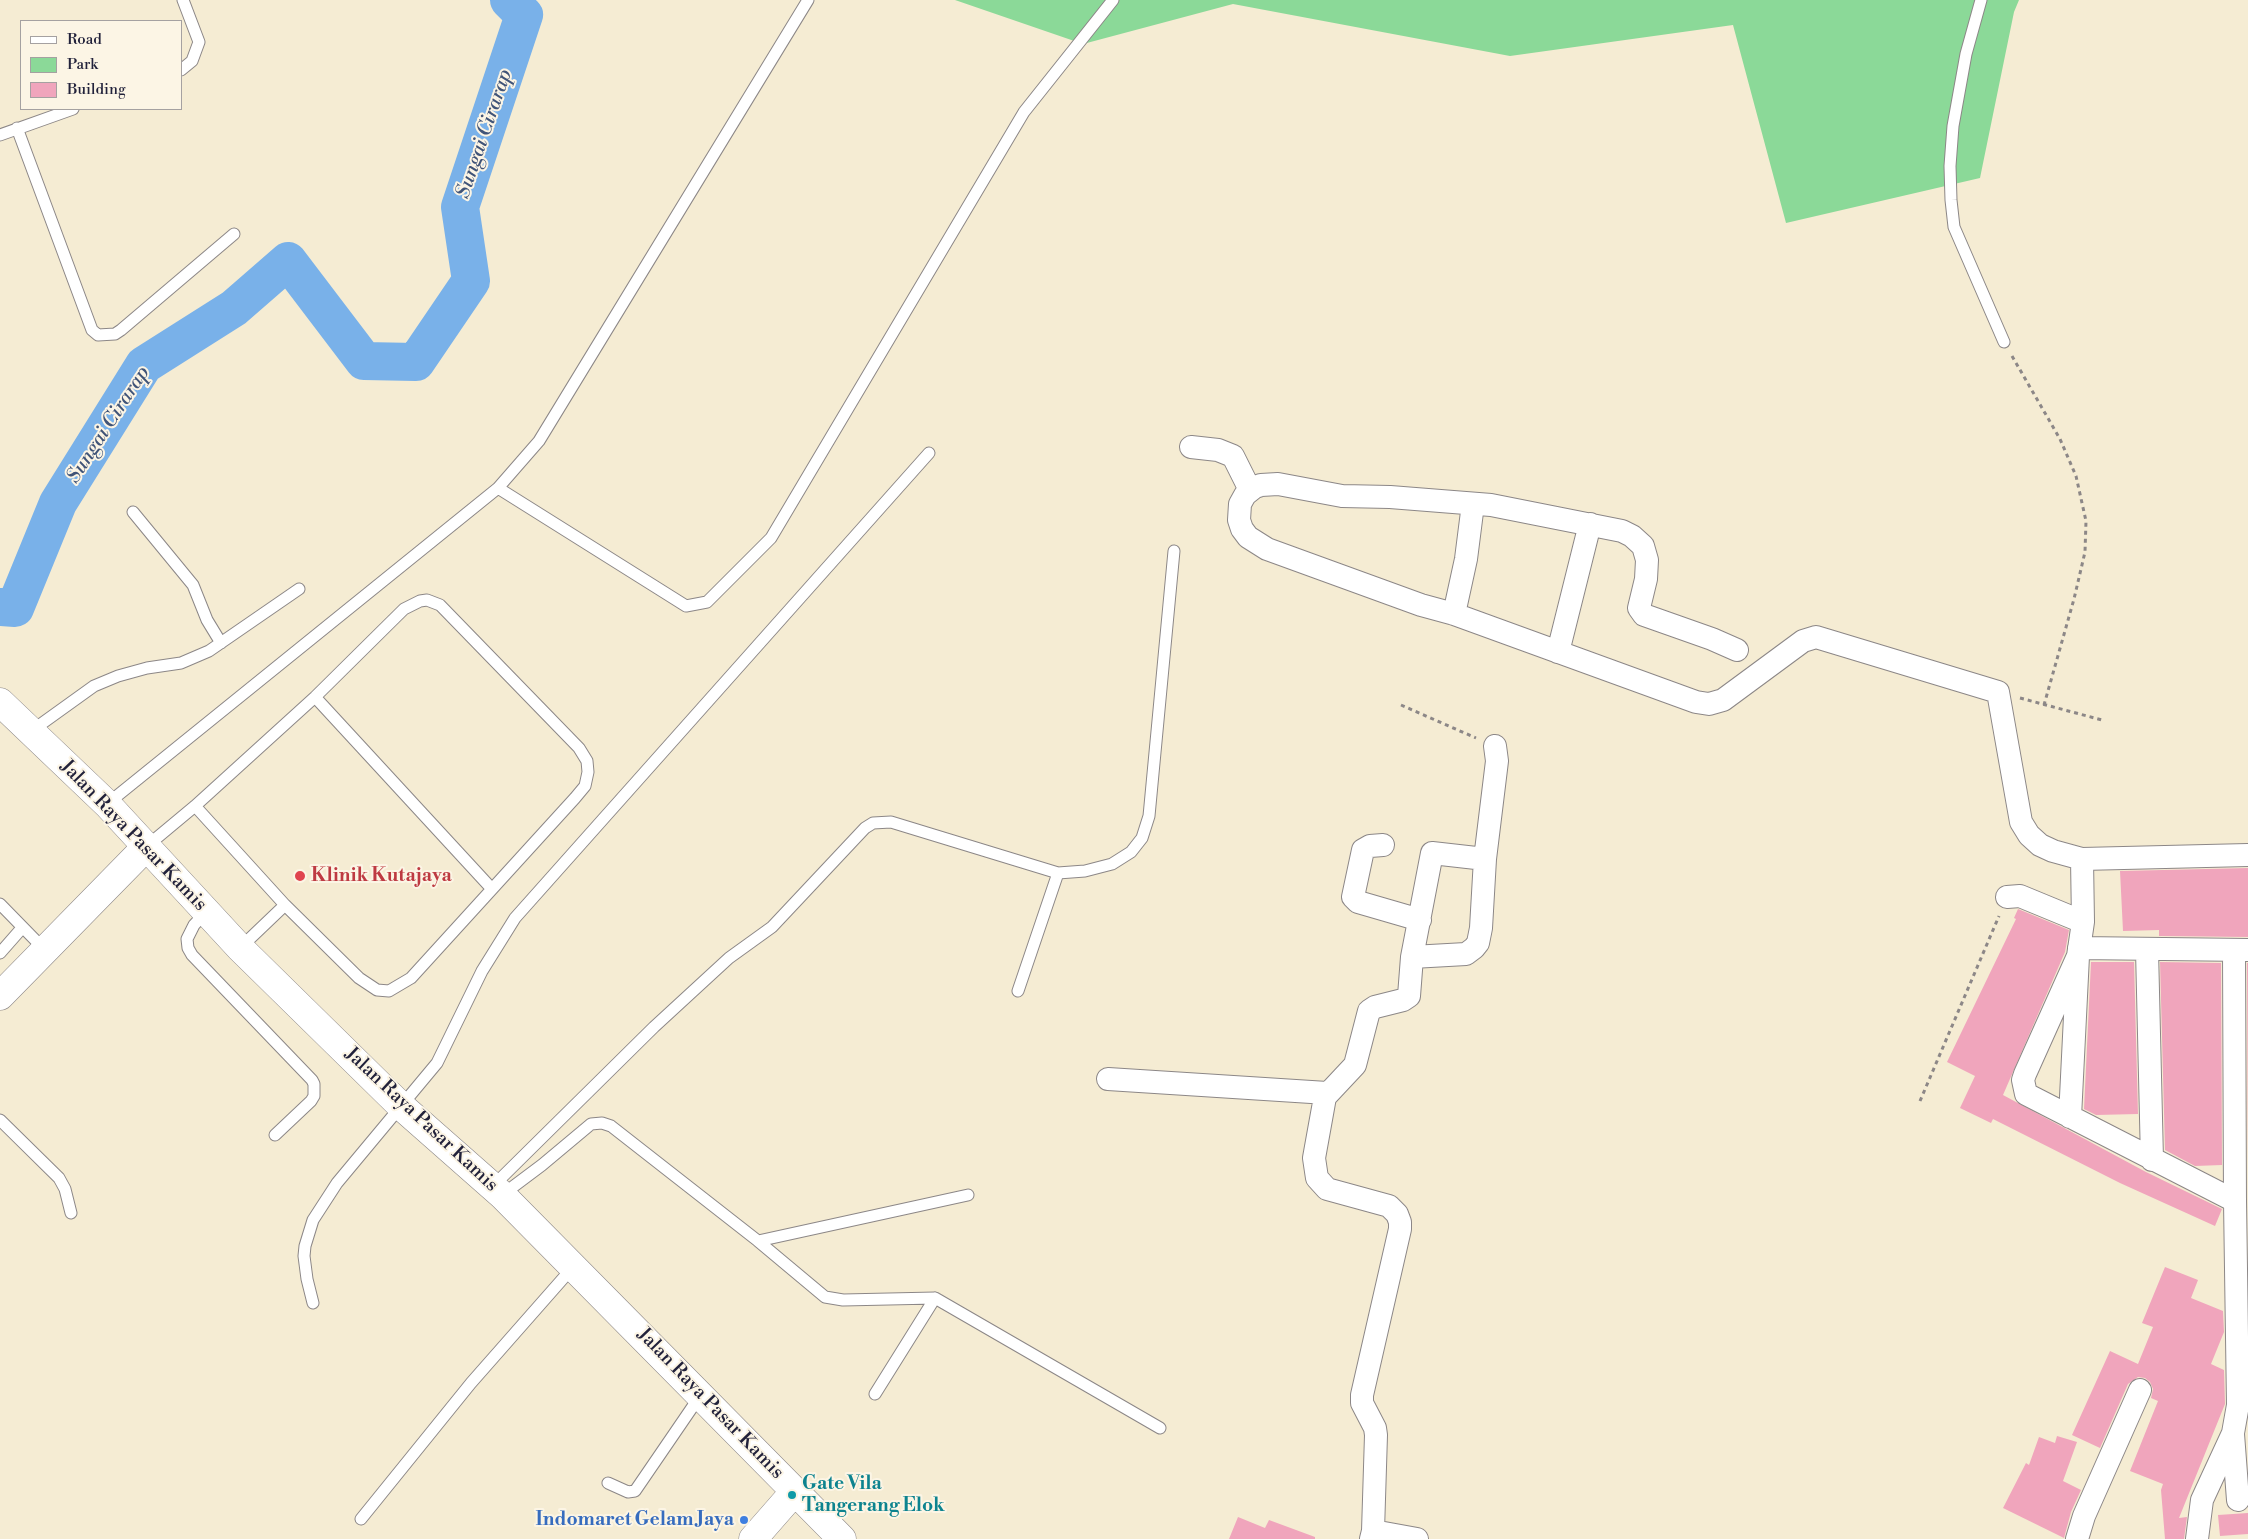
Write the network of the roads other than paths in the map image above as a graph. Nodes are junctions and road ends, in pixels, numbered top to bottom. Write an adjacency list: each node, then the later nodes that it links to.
1 (183, 0): 5 (lane)
2 (808, 0): 13 (lane)
3 (1113, 0): 13 (lane)
4 (1981, 0): 10 (lane)
5 (182, 69)
6 (70, 110): 7 (lane)
7 (17, 128): 8 (lane); 9 (lane)
8 (0, 135)
9 (234, 234)
10 (2004, 342)
11 (1190, 447): 14 (street)
12 (929, 453): 55 (lane)
13 (498, 488): 28 (lane)
14 (1250, 490): 15 (street); 20 (street)
15 (1473, 504): 17 (street); 20 (street)
16 (133, 512): 21 (lane)
17 (1590, 524): 22 (street); 23 (street)
18 (1174, 550): 35 (lane)
19 (299, 590): 21 (lane)
20 (1454, 614): 23 (street)
21 (220, 643): 26 (lane)
22 (1737, 650)
23 (1558, 652): 34 (street)
24 (315, 697): 29 (lane); 36 (lane); 36 (lane)
25 (0, 702): 26 (main road, Jalan Raya Pasar Kamis)
26 (30, 732): 28 (main road, Jalan Raya Pasar Kamis)
27 (1495, 746): 33 (street)
28 (108, 804): 31 (main road, Jalan Raya Pasar Kamis)
29 (195, 806): 31 (lane); 39 (lane)
30 (1383, 845): 41 (street)
31 (147, 846): 40 (main road, Jalan Raya Pasar Kamis); 45 (main road)
32 (2248, 855): 34 (street)
33 (1485, 859): 41 (street); 50 (street)
34 (2082, 859): 42 (street)
35 (1058, 873): 51 (lane); 60 (lane)
36 (492, 889): 39 (lane)
37 (2007, 897): 42 (street)
38 (0, 904): 43 (lane)
39 (285, 906): 44 (lane)
40 (206, 912): 44 (main road, Jalan Raya Pasar Kamis); 58 (lane)
41 (1420, 920): 50 (street)
42 (2083, 922): 48 (street)
43 (22, 928): 45 (lane); 49 (lane)
44 (240, 948): 55 (main road, Jalan Raya Pasar Kamis)
45 (44, 949): 52 (main road)
46 (2147, 950): 47 (street); 48 (street); 59 (street)
47 (2241, 951): 62 (street)
48 (2079, 952): 56 (street); 56 (street)
49 (0, 953)
50 (1412, 957): 54 (street)
51 (1018, 990)
52 (0, 996)
53 (1108, 1079): 54 (street)
54 (1328, 1093): 79 (street)
55 (401, 1106): 60 (main road, Jalan Raya Pasar Kamis); 68 (lane)
56 (2070, 1117): 59 (street)
57 (0, 1120): 63 (lane)
58 (275, 1135)
59 (2152, 1160): 62 (street)
60 (498, 1190): 65 (lane); 66 (main road, Jalan Raya Pasar Kamis)
61 (968, 1195): 65 (lane)
62 (2235, 1201): 64 (street)
63 (70, 1212)
64 (2242, 1230): 73 (street)
65 (758, 1241): 67 (lane)
66 (574, 1266): 70 (main road, Jalan Raya Pasar Kamis); 78 (lane)
67 (934, 1298): 71 (lane); 72 (lane)
68 (313, 1303)
69 (2140, 1390): 83 (street)
70 (701, 1394): 74 (lane); 75 (main road, Jalan Raya Pasar Kamis)
71 (875, 1394)
72 (1160, 1428)
73 (2232, 1433): 76 (street); 77 (street)
74 (608, 1483)
75 (795, 1491): 80 (main road); 81 (main road, Jalan Raya Pasar Kamis)
76 (2243, 1499): 77 (street)
77 (2202, 1500): 84 (street)
78 (361, 1519)
79 (1372, 1535): 82 (street)
80 (753, 1539)
81 (842, 1539)
82 (1417, 1539)
83 (2077, 1539)
84 (2197, 1539)

